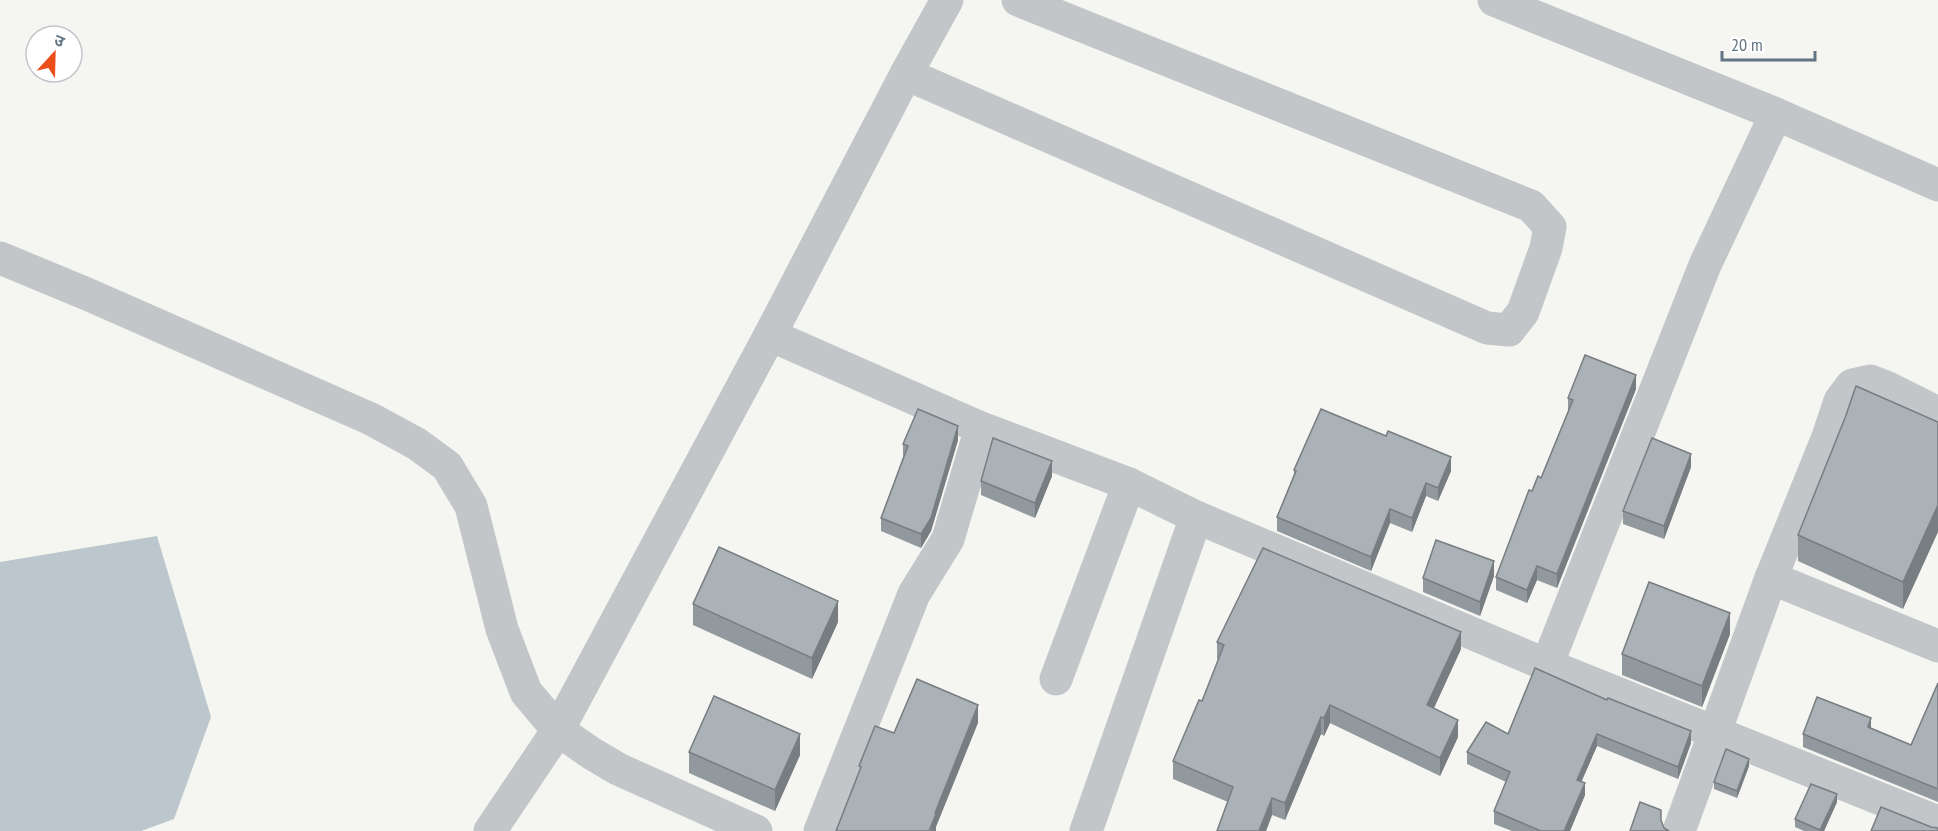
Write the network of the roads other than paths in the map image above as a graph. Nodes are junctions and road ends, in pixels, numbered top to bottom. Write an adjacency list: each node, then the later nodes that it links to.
1 (947, 0): 4 (street)
2 (1018, 0): 4 (street)
3 (1494, 0): 5 (street)
4 (906, 74): 8 (street)
5 (1776, 114): 6 (street); 15 (street)
6 (1938, 185)
7 (0, 258): 17 (street)
8 (770, 335): 10 (street); 17 (street)
9 (1938, 413): 13 (street)
10 (981, 428): 11 (street); 22 (street)
11 (1129, 484): 12 (street); 16 (street)
12 (1196, 517): 15 (street); 23 (street)
13 (1771, 578): 14 (street); 18 (street)
14 (1938, 646)
15 (1547, 665): 18 (street)
16 (1056, 679)
17 (558, 730): 20 (street); 21 (street)
18 (1714, 731): 19 (street); 24 (street)
19 (1938, 822)
20 (490, 831)
21 (756, 831)
22 (820, 831)
23 (1086, 831)
24 (1679, 831)

